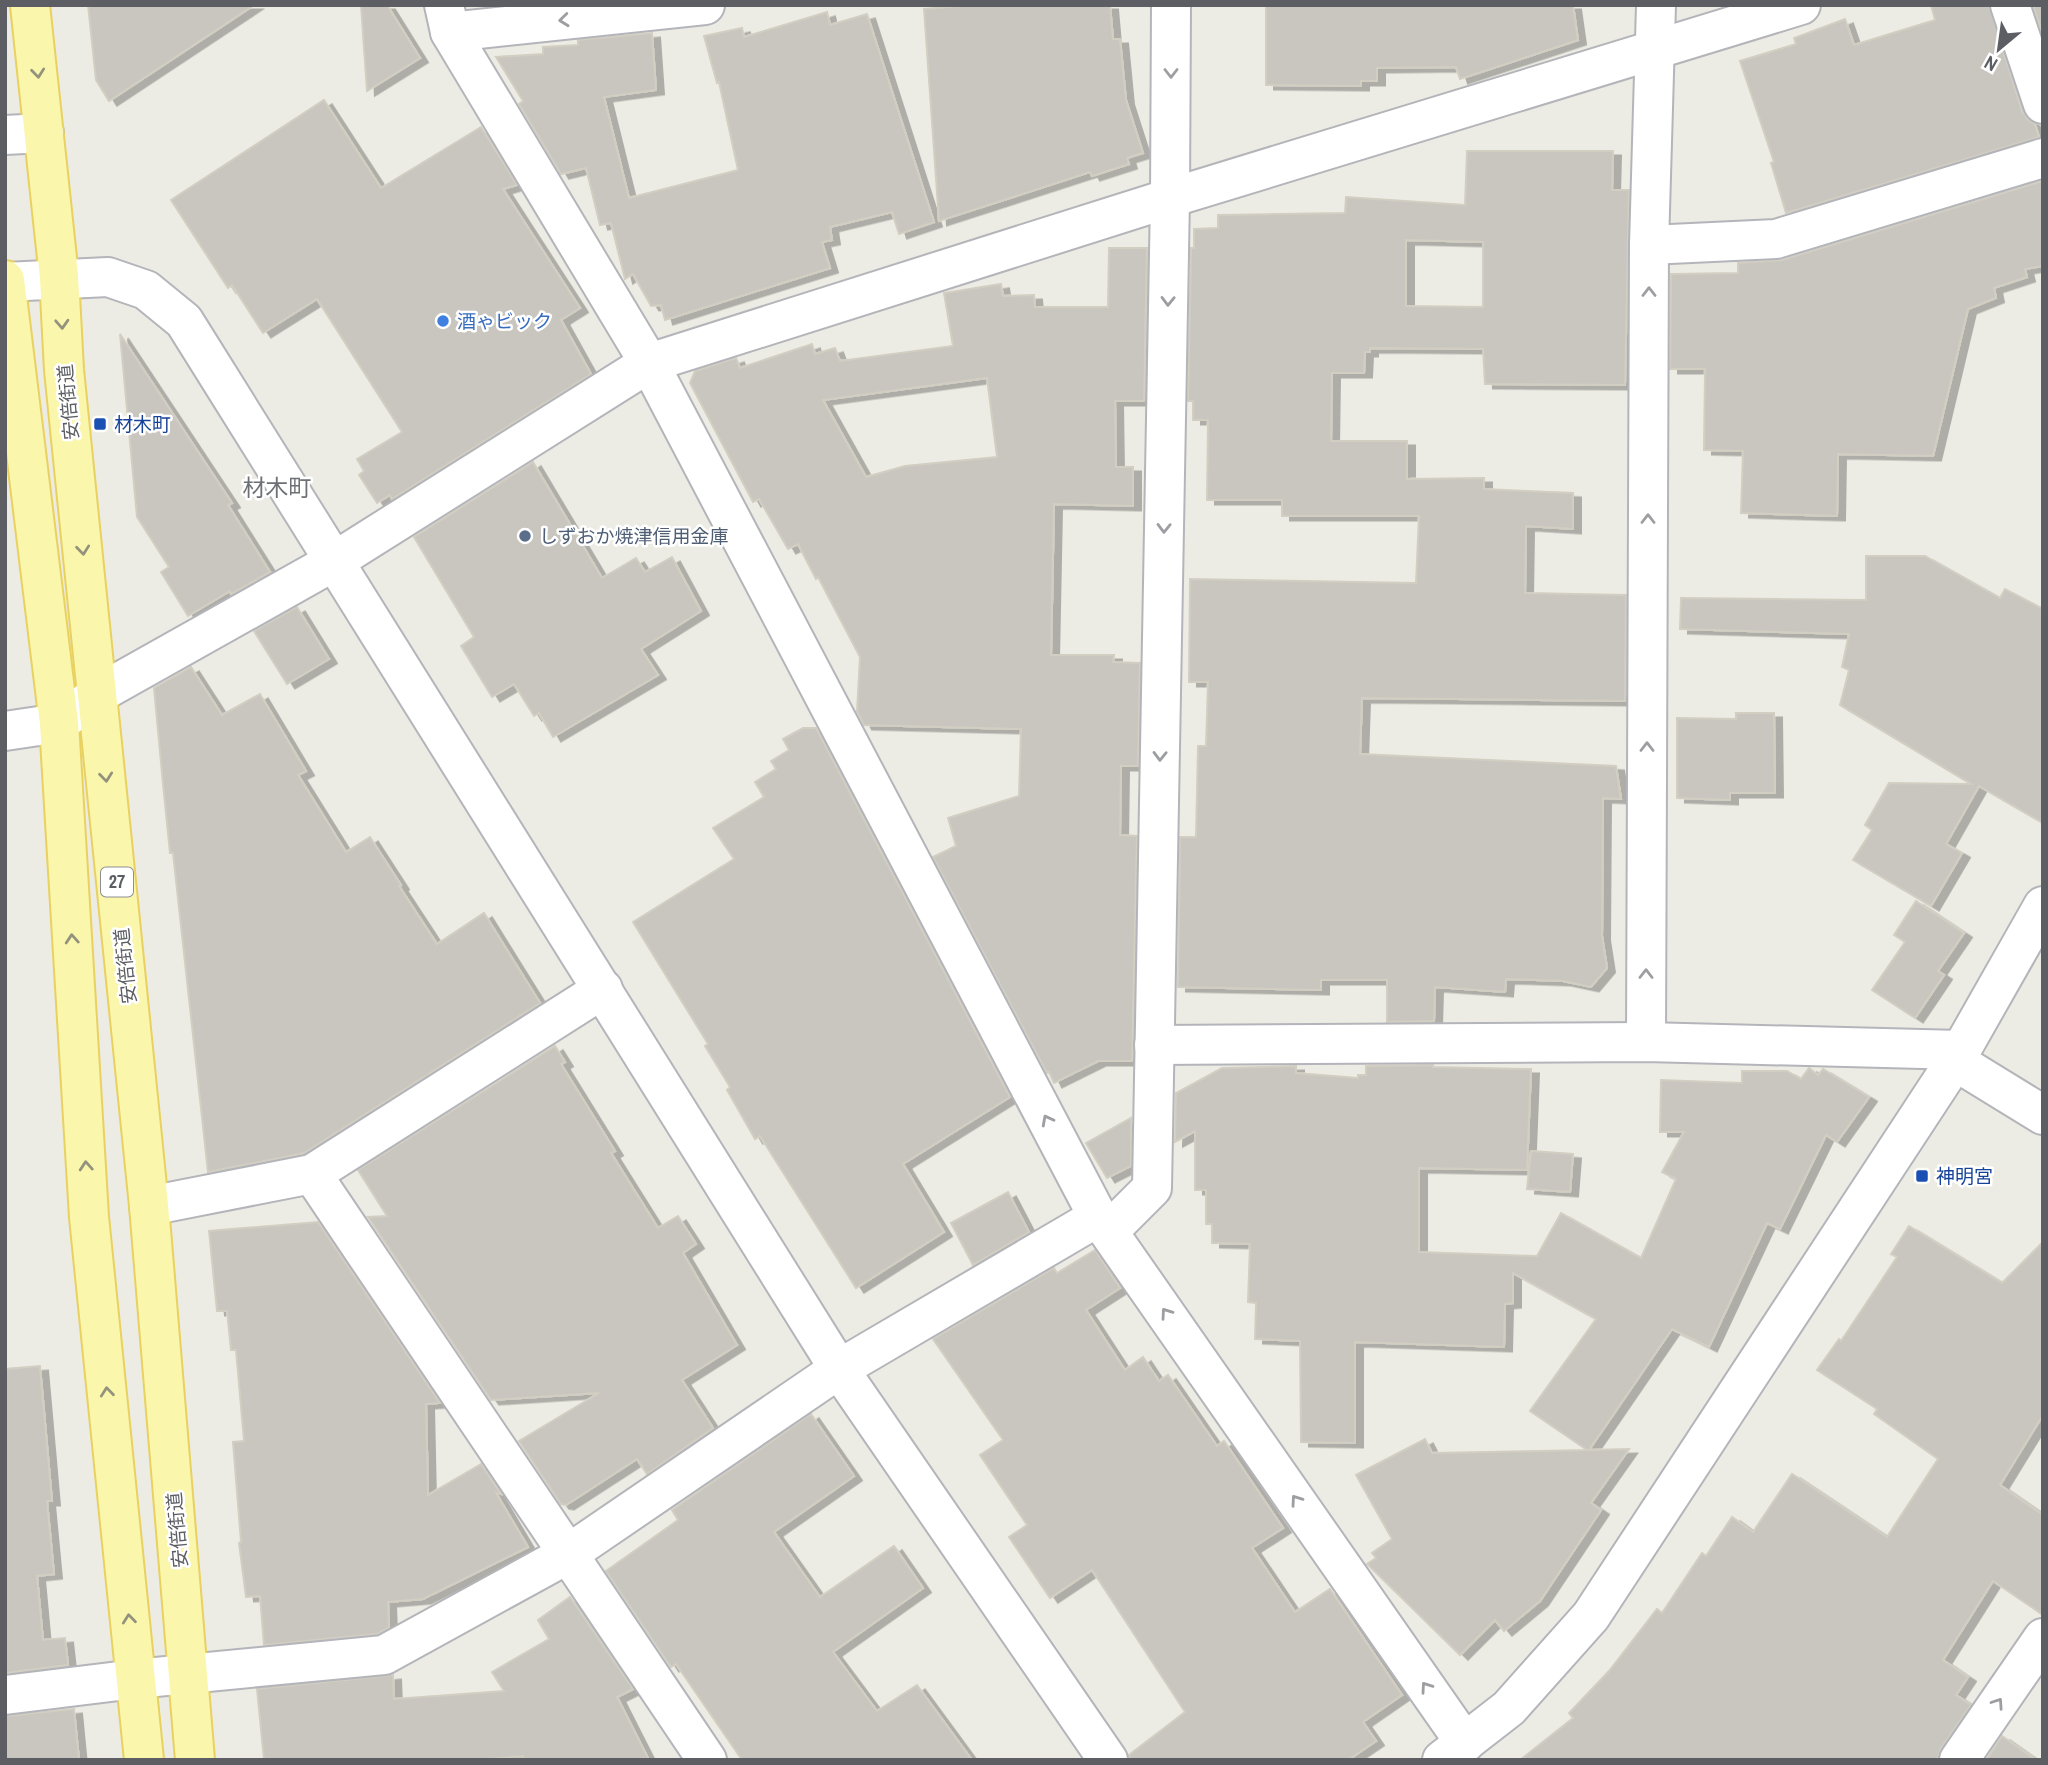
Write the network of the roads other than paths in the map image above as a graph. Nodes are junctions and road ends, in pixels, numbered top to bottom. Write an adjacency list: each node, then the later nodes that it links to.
1 (30, 5): 10 (main road, 安倍街道 / 27, one-way to 10)
2 (705, 5): 7 (street, one-way to 7)
3 (1171, 5): 13 (street, one-way to 13)
4 (1656, 5): 8 (street)
5 (1801, 5): 8 (street)
6 (2010, 5): 9 (street)
7 (447, 19): 17 (street)
8 (1656, 50): 13 (street); 14 (street)
9 (2043, 104)
10 (44, 133): 11 (street); 15 (main road, 安倍街道 / 27)
11 (5, 135)
12 (2043, 158): 14 (street)
13 (1170, 198): 17 (street); 25 (street, one-way to 25)
14 (1649, 245): 24 (street, one-way to 14)
15 (59, 277): 16 (street); 18 (street); 19 (main road, 安倍街道 / 27, one-way to 19)
16 (5, 281): 20 (main road)
17 (649, 363): 18 (street); 30 (street, one-way to 17)
18 (333, 562): 19 (street); 23 (street)
19 (98, 694): 20 (street); 29 (main road, 安倍街道 / 27, one-way to 29)
20 (59, 723): 21 (street); 35 (main road, one-way to 20)
21 (5, 731)
22 (2043, 906): 26 (street)
23 (603, 989): 28 (street); 31 (street)
24 (1646, 1042): 25 (street); 26 (street)
25 (1154, 1045): 30 (street)
26 (1958, 1055): 27 (street); 37 (street)
27 (2043, 1115)
28 (312, 1174): 29 (street); 32 (street)
29 (149, 1206): 34 (main road, 安倍街道 / 27)
30 (1103, 1224): 31 (street); 37 (street, one-way to 30)
31 (839, 1368): 32 (street); 41 (street)
32 (568, 1554): 34 (street); 40 (street)
33 (2043, 1638): 42 (street, one-way to 33)
34 (189, 1674): 35 (street); 39 (main road, 安倍街道 / 27)
35 (135, 1679): 36 (street); 38 (main road)
36 (5, 1695)
37 (1453, 1754)
38 (144, 1760)
39 (195, 1760)
40 (707, 1760)
41 (1108, 1760)
42 (1959, 1760)

